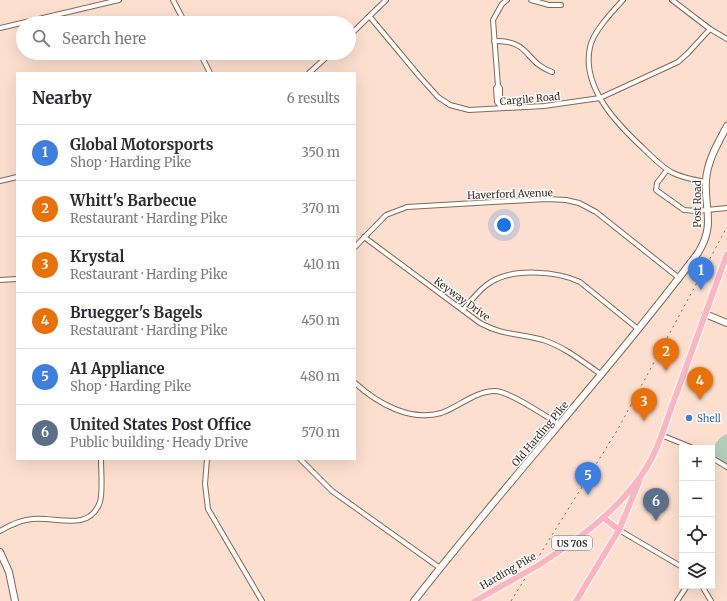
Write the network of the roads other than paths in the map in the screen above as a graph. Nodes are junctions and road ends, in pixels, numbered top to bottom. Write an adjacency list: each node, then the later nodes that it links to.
1 (119, 0): 9 (street)
2 (173, 0): 10 (street)
3 (386, 0): 11 (street)
4 (507, 0): 17 (street)
5 (531, 0): 8 (street)
6 (623, 0): 23 (street)
7 (672, 0): 14 (street)
8 (561, 5)
9 (51, 16)
10 (181, 16)
11 (370, 17): 15 (street); 24 (street, Cargile Road)
12 (16, 24): 13 (street)
13 (0, 28)
14 (710, 29): 16 (street); 23 (street, Cargile Road)
15 (356, 30)
16 (727, 39)
17 (494, 41): 22 (street); 24 (street)
18 (204, 60): 20 (street)
19 (324, 60): 21 (street)
20 (210, 72)
21 (311, 72)
22 (552, 72)
23 (600, 98): 24 (street, Cargile Road); 26 (street)
24 (500, 107)
25 (727, 126): 29 (street, Post Road)
26 (667, 170): 29 (street); 31 (street)
27 (16, 177): 28 (street)
28 (0, 182)
29 (706, 182): 31 (street, Post Road)
30 (727, 208): 31 (street)
31 (708, 209): 35 (street, Post Road)
32 (364, 237): 33 (street, Haverford Avenue); 35 (street, Haverford Avenue); 38 (street, Keyway Drive)
33 (356, 246)
34 (727, 254): 39 (main road, Harding Pike / US 70S)
35 (679, 278): 41 (street, Old Harding Pike)
36 (16, 279): 37 (street)
37 (0, 280)
38 (463, 310): 41 (street); 42 (street, Keyway Drive)
39 (705, 314): 40 (street); 45 (main road, Harding Pike / US 70S)
40 (727, 323)
41 (638, 329): 42 (street, Old Harding Pike)
42 (602, 375): 44 (street, Old Harding Pike)
43 (356, 384): 44 (street)
44 (560, 425): 58 (street, Old Harding Pike)
45 (661, 435): 46 (street); 52 (main road, Harding Pike / US 70S)
46 (686, 445)
47 (101, 460): 55 (street)
48 (207, 460): 62 (street)
49 (301, 460): 58 (street)
50 (715, 460): 51 (street)
51 (727, 467)
52 (642, 475): 53 (main road, Harding Pike / US 70S); 54 (main road)
53 (604, 518): 54 (main road); 64 (main road, Harding Pike / US 70S, bridge)
54 (620, 530): 57 (street); 65 (main road)
55 (0, 531)
56 (0, 552): 61 (street)
57 (679, 565)
58 (440, 568): 63 (street, Old Harding Pike)
59 (685, 589): 66 (street)
60 (704, 589): 67 (street)
61 (15, 601)
62 (262, 601)
63 (414, 601)
64 (475, 601)
65 (576, 601)
66 (677, 601)
67 (711, 601)

